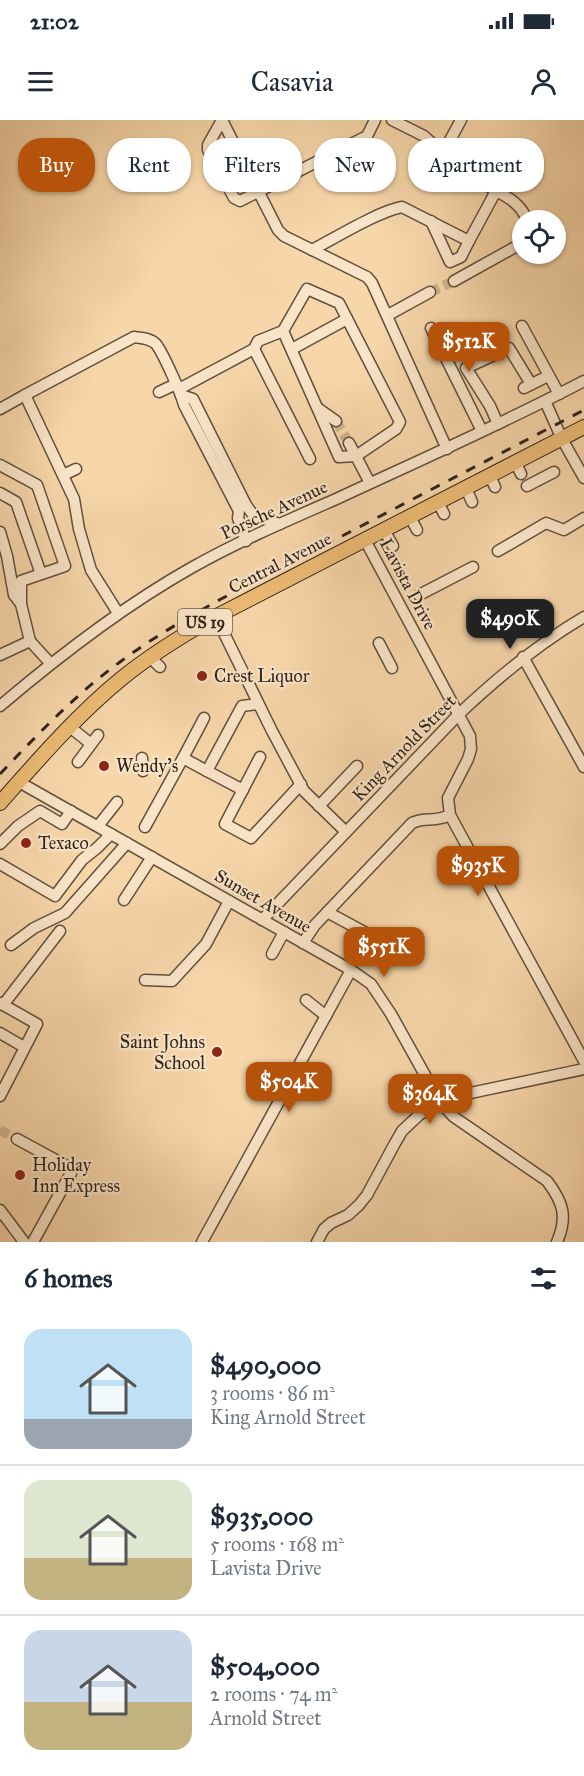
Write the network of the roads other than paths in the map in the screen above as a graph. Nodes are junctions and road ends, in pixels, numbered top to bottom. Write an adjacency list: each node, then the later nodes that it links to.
1 (222, 120): 5 (street); 6 (street)
2 (375, 120): 9 (street)
3 (392, 120): 7 (street)
4 (461, 120): 8 (street)
5 (212, 138)
6 (231, 138)
7 (426, 138)
8 (451, 138)
9 (302, 170)
10 (231, 192): 11 (street)
11 (259, 192): 18 (street)
12 (495, 192): 16 (street)
13 (498, 192): 14 (street)
14 (521, 210)
15 (430, 221): 16 (street); 18 (street); 19 (street)
16 (469, 241): 19 (street)
17 (512, 249): 19 (street)
18 (312, 250): 21 (street)
19 (450, 262)
20 (430, 292): 21 (street)
21 (388, 315): 43 (street)
22 (347, 319): 25 (street); 27 (street); 44 (street)
23 (522, 326): 28 (street)
24 (430, 328): 40 (street)
25 (283, 331): 26 (street); 27 (street)
26 (254, 349): 30 (street); 45 (street)
27 (292, 349): 36 (street)
28 (548, 376): 32 (street); 38 (street)
29 (584, 381): 32 (street, Porsche Avenue)
30 (179, 389): 31 (street); 33 (street); 56 (street); 57 (street)
31 (159, 392)
32 (559, 394): 34 (street, Porsche Avenue)
33 (25, 395): 35 (street); 49 (street)
34 (545, 401): 38 (street, Porsche Avenue); 41 (street)
35 (0, 409)
36 (318, 409): 37 (street); 44 (street)
37 (336, 421)
38 (498, 423): 40 (street, Porsche Avenue)
39 (584, 427): 41 (main road, Central Avenue / US 19)
40 (482, 431): 43 (street, Porsche Avenue)
41 (562, 439): 50 (street); 53 (main road, Central Avenue / US 19)
42 (349, 443): 44 (street)
43 (447, 448): 51 (street, Porsche Avenue)
44 (356, 456): 51 (street)
45 (310, 459)
46 (0, 465): 69 (street)
47 (76, 469): 49 (street)
48 (554, 472): 52 (street)
49 (63, 475): 72 (street)
50 (584, 478)
51 (370, 483): 60 (street, Porsche Avenue)
52 (527, 486)
53 (466, 488): 55 (street); 58 (main road, Central Avenue / US 19)
54 (0, 493): 69 (street)
55 (472, 502)
56 (238, 515): 57 (street); 65 (street)
57 (255, 516): 60 (street)
58 (410, 517): 61 (main road, Central Avenue / US 19); 62 (street)
59 (584, 518): 67 (street)
60 (280, 524): 65 (street, Porsche Avenue)
61 (384, 530): 64 (main road, Central Avenue / US 19); 66 (street)
62 (417, 530)
63 (0, 532): 70 (street)
64 (365, 540): 73 (main road, Central Avenue / US 19); 85 (street, Lavista Drive)
65 (246, 541): 72 (street, Porsche Avenue)
66 (393, 546)
67 (498, 552)
68 (473, 567): 71 (street)
69 (41, 574): 70 (street)
70 (16, 583): 75 (street)
71 (419, 595)
72 (118, 613): 80 (street, Porsche Avenue)
73 (216, 616): 78 (main road, Central Avenue / US 19); 83 (street)
74 (584, 617): 79 (street, King Arnold Street)
75 (30, 641): 77 (street); 80 (street)
76 (379, 643): 82 (street)
77 (0, 655)
78 (150, 657): 81 (street); 87 (main road, Central Avenue / US 19)
79 (523, 657): 85 (street, King Arnold Street); 93 (street)
80 (50, 663): 84 (street, Porsche Avenue)
81 (160, 667)
82 (392, 668)
83 (258, 704): 95 (street); 97 (street)
84 (0, 706)
85 (459, 714): 103 (street, Lavista Drive); 106 (street, King Arnold Street)
86 (204, 718): 89 (street)
87 (70, 727): 91 (street); 96 (main road, Central Avenue / US 19)
88 (142, 758): 94 (street)
89 (183, 758): 95 (street); 105 (street)
90 (260, 758): 98 (street)
91 (78, 762)
92 (357, 766): 101 (street)
93 (584, 767)
94 (143, 771)
95 (207, 771): 98 (street)
96 (19, 782): 100 (main road, Central Avenue / US 19); 102 (street, Sunset Avenue)
97 (301, 784): 98 (street); 101 (street)
98 (243, 790)
99 (117, 802): 104 (street)
100 (0, 803)
101 (319, 806): 106 (street)
102 (71, 811): 104 (street, Sunset Avenue); 109 (street)
103 (450, 814): 114 (street); 129 (street)
104 (98, 826): 107 (street, Sunset Avenue)
105 (145, 827)
106 (346, 832): 116 (street, King Arnold Street)
107 (111, 834): 108 (street, Sunset Avenue); 111 (street)
108 (128, 843): 110 (street, Sunset Avenue); 115 (street)
109 (0, 844)
110 (152, 857): 112 (street); 113 (street, Sunset Avenue)
111 (0, 864)
112 (124, 900)
113 (229, 901): 116 (street, Sunset Avenue); 123 (street)
114 (327, 912): 118 (street); 119 (street)
115 (55, 918): 120 (street); 125 (street)
116 (262, 920): 117 (street, Sunset Avenue)
117 (284, 932): 119 (street, Sunset Avenue); 121 (street)
118 (366, 933)
119 (303, 943): 122 (street, Sunset Avenue)
120 (11, 945)
121 (272, 954)
122 (351, 970): 126 (street); 132 (street, Sunset Avenue)
123 (145, 980)
124 (306, 1000): 126 (street)
125 (2, 1004): 128 (street)
126 (326, 1016): 137 (street)
127 (0, 1033): 128 (street)
128 (24, 1047): 131 (street)
129 (584, 1061)
130 (584, 1069): 132 (street)
131 (0, 1096)
132 (440, 1102): 138 (street); 139 (street, Sunset Avenue)
133 (18, 1139): 136 (street)
134 (0, 1210): 135 (street)
135 (24, 1242)
136 (33, 1242)
137 (202, 1242)
138 (317, 1242)
139 (557, 1242)

